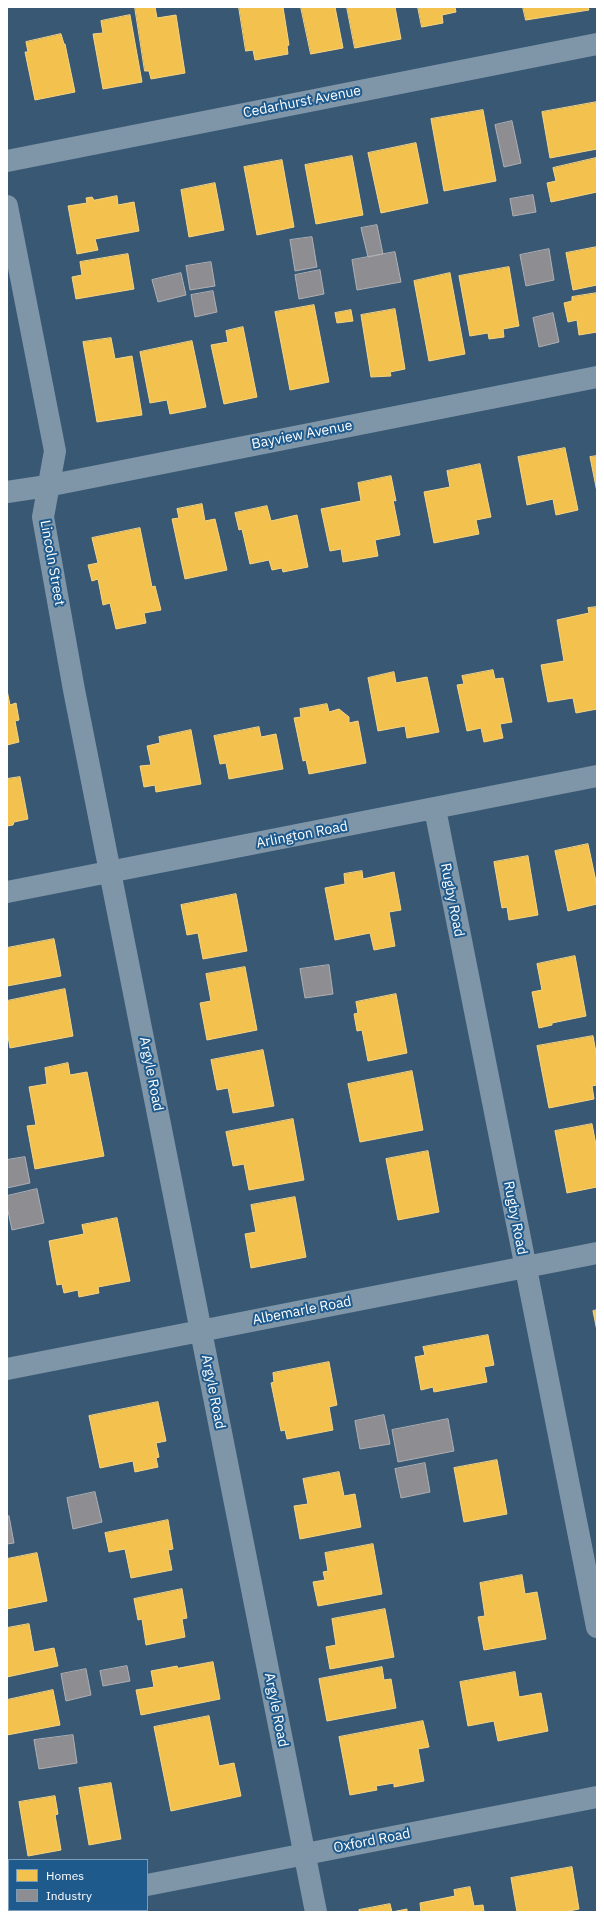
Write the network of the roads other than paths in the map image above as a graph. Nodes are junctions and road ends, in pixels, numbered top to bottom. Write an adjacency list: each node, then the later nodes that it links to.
1 (597, 44): 2 (street, Cedarhurst Avenue)
2 (7, 161)
3 (7, 206): 5 (street, Lincoln Street)
4 (597, 377): 5 (street, Bayview Avenue)
5 (47, 486): 6 (street, Bayview Avenue); 9 (street, Lincoln Street)
6 (7, 492)
7 (597, 776): 8 (street, Arlington Road)
8 (435, 809): 9 (street, Arlington Road); 12 (street, Rugby Road)
9 (111, 872): 10 (street, Arlington Road); 13 (street, Argyle Road)
10 (7, 892)
11 (597, 1253): 12 (street, Albemarle Road)
12 (525, 1268): 13 (street, Albemarle Road); 15 (street, Rugby Road)
13 (201, 1331): 14 (street, Albemarle Road); 17 (street, Argyle Road)
14 (7, 1369)
15 (597, 1627)
16 (597, 1797): 17 (street, Oxford Road)
17 (305, 1854): 18 (street, Oxford Road); 19 (street, Argyle Road)
18 (148, 1885)
19 (316, 1912)

